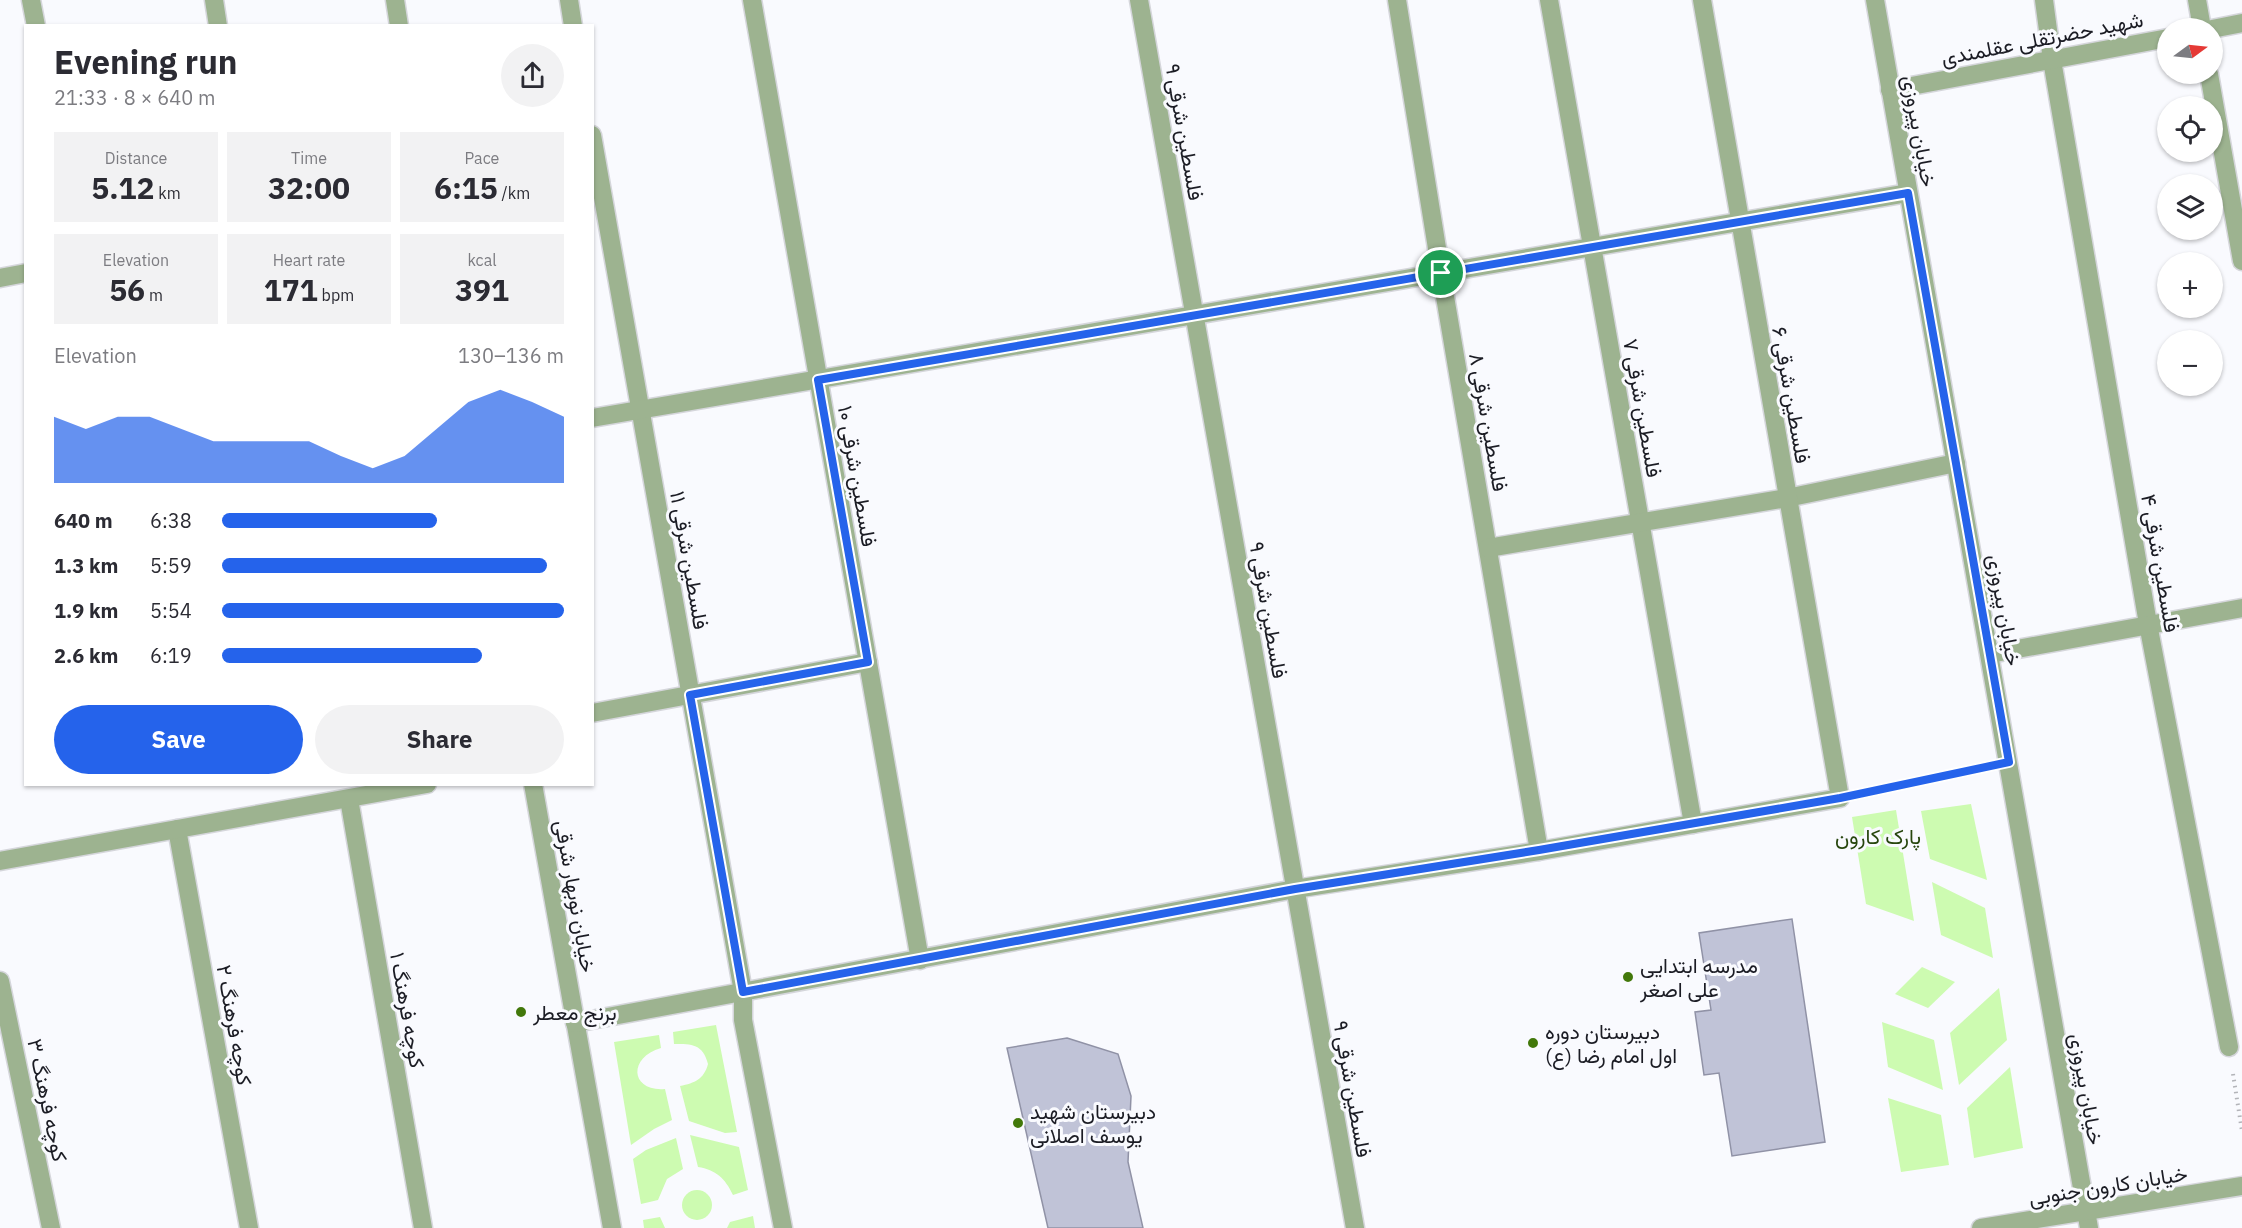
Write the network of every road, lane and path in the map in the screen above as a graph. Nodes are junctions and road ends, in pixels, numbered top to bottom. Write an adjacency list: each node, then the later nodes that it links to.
1 (31, 0): 15 (street)
2 (214, 0): 16 (street)
3 (395, 0): 17 (street)
4 (569, 0): 18 (street)
5 (752, 0): 33 (street, فلسطین شرقی ۱۰)
6 (1139, 0): 32 (street, فلسطین شرقی ۹)
7 (1397, 0): 30 (street, فلسطین شرقی ۸)
8 (1549, 0): 27 (street, فلسطین شرقی ۷)
9 (1702, 0): 26 (street, فلسطین شرقی ۶)
10 (1875, 0): 23 (street, خیابان پیروزی)
11 (2044, 0): 21 (street, فلسطین شرقی ۴)
12 (2197, 0): 13 (street)
13 (2200, 18)
14 (2242, 23): 19 (street)
15 (36, 24)
16 (218, 24)
17 (399, 24)
18 (573, 24)
19 (2223, 27)
20 (2157, 40): 21 (street, شهید حضرتقلی عقلمندی)
21 (2052, 60): 23 (street, شهید حضرتقلی عقلمندی); 41 (street, فلسطین شرقی ۴)
22 (2212, 84): 28 (street)
23 (1890, 90): 25 (street, خیابان پیروزی)
24 (594, 146): 34 (street, فلسطین شرقی ۱۱)
25 (1908, 193): 26 (street); 36 (street, خیابان پیروزی)
26 (1740, 222): 27 (street); 37 (street, فلسطین شرقی ۶)
27 (1592, 247): 30 (street); 38 (street, فلسطین شرقی ۷)
28 (2242, 261)
29 (24, 273): 31 (street)
30 (1441, 273): 32 (street); 39 (street, فلسطین شرقی ۸)
31 (0, 278)
32 (1194, 315): 33 (street); 55 (street, فلسطین شرقی ۹)
33 (818, 380): 34 (street); 43 (street, فلسطین شرقی ۱۰)
34 (641, 410): 35 (street); 44 (street, فلسطین شرقی ۱۱)
35 (594, 418)
36 (1956, 463): 37 (street); 42 (street, خیابان پیروزی)
37 (1787, 498): 38 (street); 49 (street, فلسطین شرقی ۶)
38 (1640, 523): 39 (street); 51 (street, فلسطین شرقی ۷)
39 (1488, 548): 53 (street, فلسطین شرقی ۸)
40 (2242, 608): 41 (street)
41 (2148, 624): 42 (street); 60 (street, فلسطین شرقی ۴)
42 (1990, 654): 46 (street, خیابان پیروزی)
43 (868, 662): 44 (street); 56 (street, فلسطین شرقی ۱۰)
44 (690, 695): 45 (street); 58 (street, فلسطین شرقی ۱۱)
45 (594, 713)
46 (2009, 762): 49 (path); 63 (street, خیابان پیروزی)
47 (417, 786): 50 (street)
48 (533, 786): 59 (street, خیابان نوبهار شرقی)
49 (1840, 798): 51 (street)
50 (349, 799): 52 (street); 66 (street, کوچه فرهنگ ۱)
51 (1693, 824): 53 (street)
52 (177, 830): 54 (street); 65 (street, کوچه فرهنگ ۲)
53 (1539, 850): 55 (street)
54 (0, 861)
55 (1295, 889): 56 (street); 69 (street, فلسطین شرقی ۹)
56 (920, 960): 58 (street)
57 (0, 981): 64 (street, کوچه فرهنگ ۳)
58 (743, 992): 59 (street); 68 (street, فلسطین شرقی ۱۱)
59 (575, 1023): 67 (street, خیابان نوبهار شرقی)
60 (2229, 1047): 61 (path)
61 (2242, 1131)
62 (2242, 1186): 63 (street, خیابان کارون جنوبی)
63 (2087, 1220): 70 (street, خیابان کارون جنوبی)
64 (51, 1228)
65 (249, 1228)
66 (423, 1228)
67 (612, 1228)
68 (783, 1228)
69 (1355, 1228)
70 (1982, 1228)

